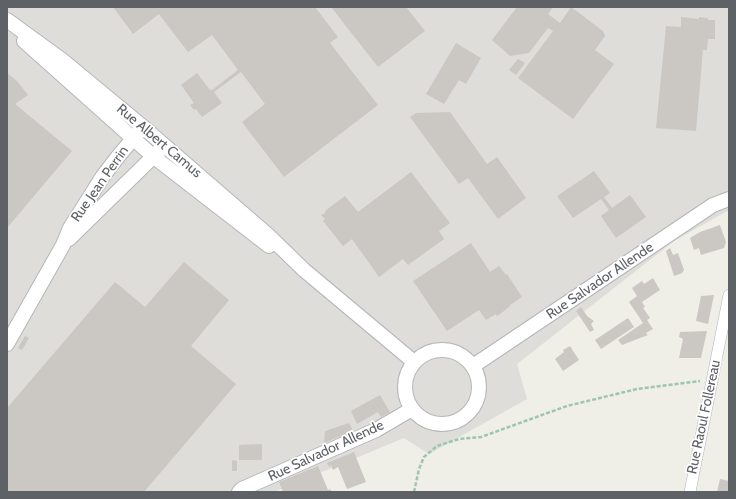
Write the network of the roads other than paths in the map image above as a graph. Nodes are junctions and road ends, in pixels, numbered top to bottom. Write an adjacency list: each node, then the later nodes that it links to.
1 (7, 20): 3 (street, Rue Albert Camus)
2 (7, 24): 4 (street, Rue Albert Camus)
3 (143, 127): 4 (street, Rue Jean Perrin); 5 (street, Rue Albert Camus)
4 (133, 139): 6 (street, Rue Albert Camus); 8 (street, Rue Jean Perrin)
5 (164, 145): 6 (street, Rue Jean Perrin); 9 (street, Rue Albert Camus)
6 (154, 157): 8 (street, Rue Jean Perrin); 9 (street, Rue Albert Camus)
7 (729, 199): 14 (street, Rue Salvador Allende)
8 (63, 245): 12 (street, Rue Jean Perrin)
9 (304, 270): 13 (street, Rue Albert Camus)
10 (729, 295): 11 (street, Rue Raoul Follereau)
11 (726, 329): 17 (street, Rue Raoul Follereau)
12 (7, 344)
13 (414, 362): 14 (street); 15 (street)
14 (473, 366): 15 (street)
15 (412, 409): 16 (street, Rue Salvador Allende)
16 (239, 492)
17 (690, 492)

